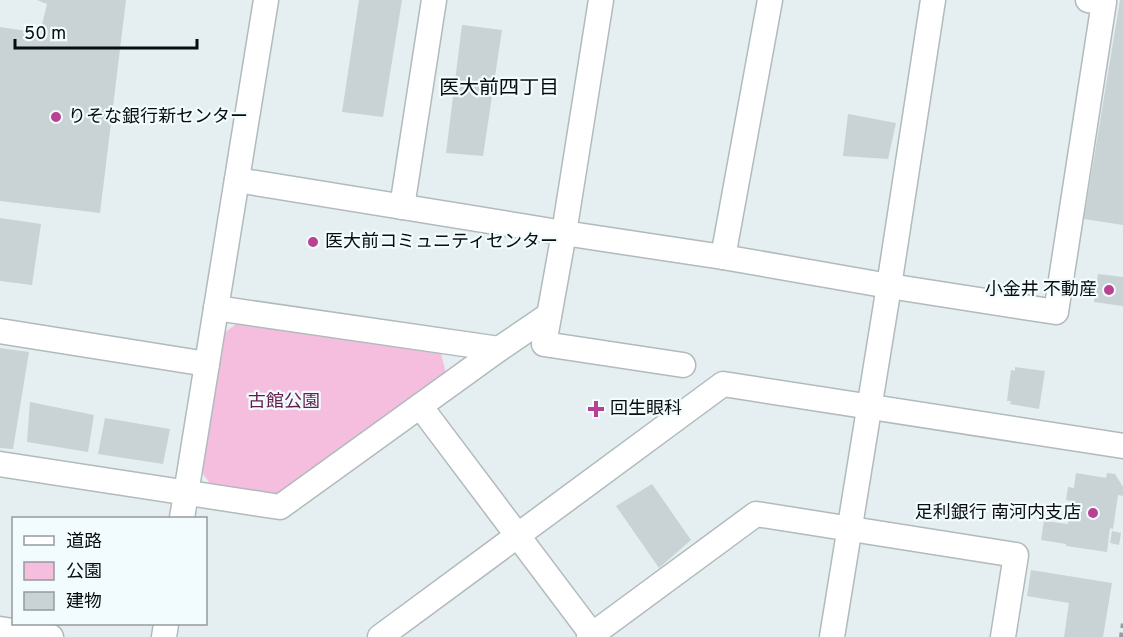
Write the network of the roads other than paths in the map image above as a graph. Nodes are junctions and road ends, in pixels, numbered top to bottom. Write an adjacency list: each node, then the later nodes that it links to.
1 (266, 0): 7 (street)
2 (434, 0): 8 (street)
3 (601, 0): 9 (street)
4 (770, 0): 10 (street)
5 (933, 0): 11 (street)
6 (1088, 0): 11 (street)
7 (237, 180): 8 (street); 12 (street)
8 (402, 207): 9 (street)
9 (564, 233): 10 (street); 13 (street)
10 (723, 257): 11 (street)
11 (889, 286): 19 (street)
12 (216, 308): 15 (street); 16 (street)
13 (549, 315): 15 (street); 17 (street)
14 (0, 331): 16 (street)
15 (499, 349): 18 (street)
16 (207, 364): 22 (street)
17 (683, 365)
18 (420, 406): 22 (street); 25 (street)
19 (869, 406): 20 (street); 24 (street); 25 (street)
20 (1123, 446)
21 (0, 464): 22 (street)
22 (186, 493): 23 (street)
23 (182, 517)
24 (849, 529): 27 (street); 30 (street); 31 (street)
25 (517, 536): 27 (street); 29 (street)
26 (0, 629): 28 (street)
27 (591, 636)
28 (51, 637)
29 (380, 637)
30 (832, 637)
31 (1003, 637)

